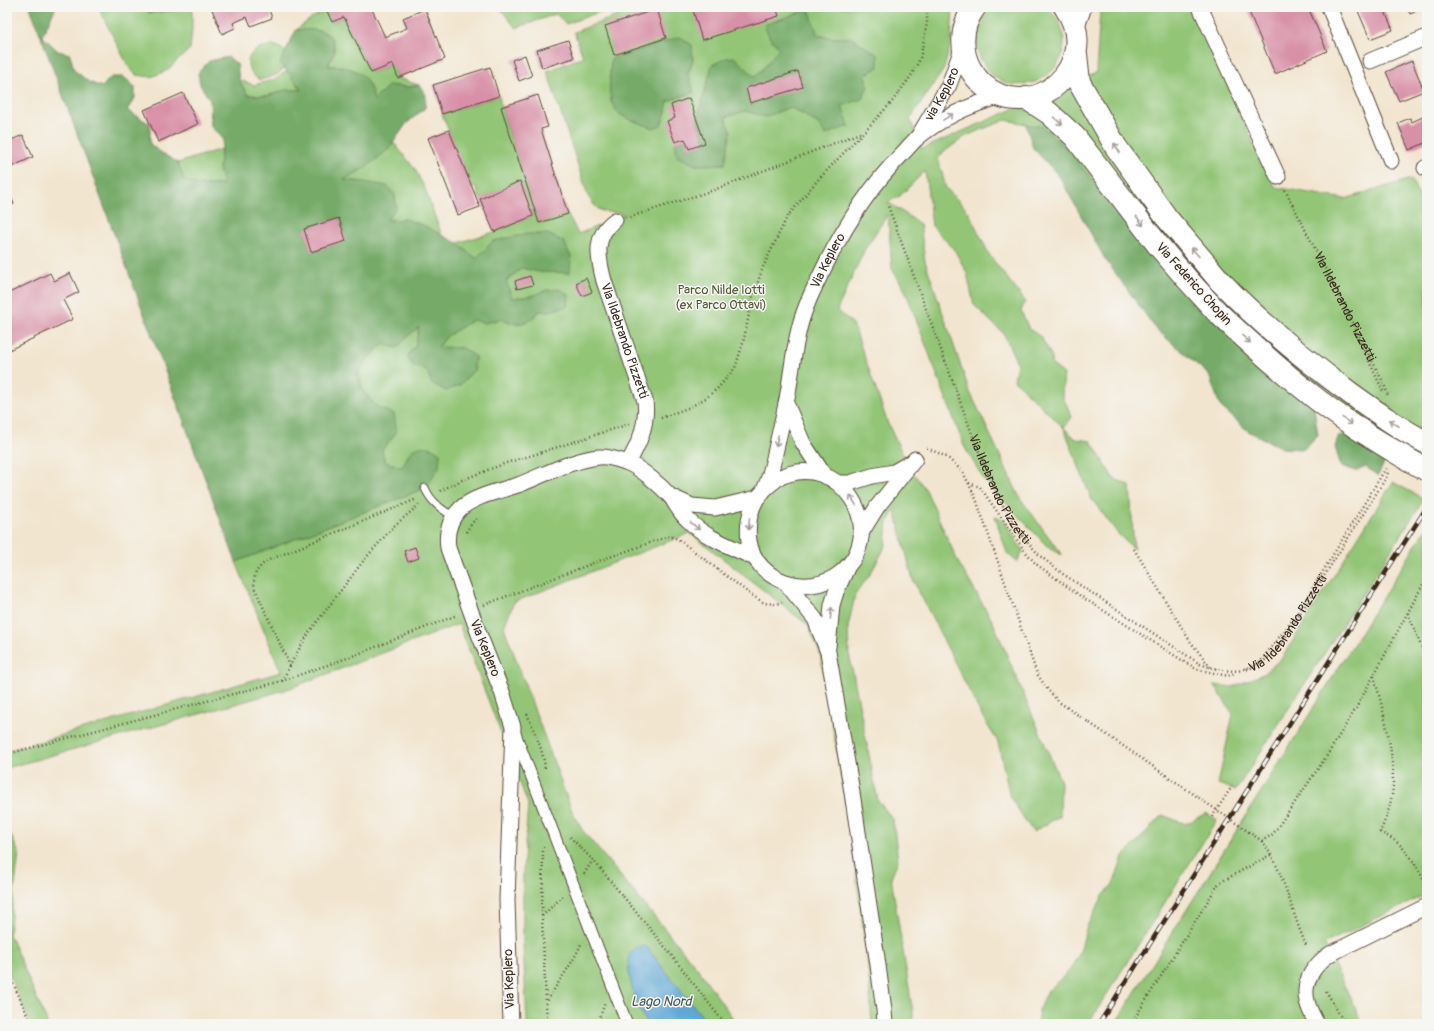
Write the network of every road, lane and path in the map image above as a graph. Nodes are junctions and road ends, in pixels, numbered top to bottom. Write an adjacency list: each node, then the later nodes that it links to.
1 (927, 7): 14 (path)
2 (1065, 7): 7 (main road, Via Federico Chopin)
3 (1084, 7): 7 (street)
4 (1200, 7): 17 (street)
5 (1329, 7): 16 (street)
6 (971, 9): 9 (main road, Via Federico Chopin)
7 (1076, 29): 10 (main road, Via Federico Chopin)
8 (1427, 37): 11 (street)
9 (963, 46): 12 (main road, Via Federico Chopin); 15 (street, via Keplero)
10 (1076, 54): 13 (main road, Via Federico Chopin); 25 (main road, Via Federico Chopin, one-way to 10, bridge)
11 (1370, 61)
12 (1003, 96): 13 (main road, Via Federico Chopin); 15 (street, Via Keplero, one-way to 12)
13 (1026, 98): 28 (main road, Via Federico Chopin, one-way to 28, bridge)
14 (863, 132): 19 (path); 24 (path)
15 (916, 139): 23 (street, Via Keplero)
16 (1391, 161)
17 (1278, 176): 20 (path, Via Ildebrando Pizzetti)
18 (888, 203): 52 (path, Via Ildebrando Pizzetti)
19 (615, 220): 24 (street, Via Ildebrando Pizzetti)
20 (1344, 308): 21 (path); 22 (path, Via Ildebrando Pizzetti)
21 (1386, 399)
22 (1391, 402)
23 (786, 403): 29 (street); 33 (street, Via Keplero, one-way to 33)
24 (645, 420): 27 (street, Via Ildebrando Pizzetti); 32 (path)
25 (1427, 443)
26 (915, 458): 30 (street); 31 (path); 37 (street)
27 (628, 463): 34 (street, Via Keplero); 35 (street, Via Keplero)
28 (1427, 470)
29 (824, 475): 30 (street); 33 (street)
30 (838, 483): 37 (street, one-way to 30)
31 (969, 483): 53 (path); 61 (path)
32 (427, 493): 36 (lane); 51 (path); 51 (path)
33 (760, 494): 34 (street); 40 (street, one-way to 40)
34 (670, 496): 40 (street, one-way to 40)
35 (475, 500): 36 (street, Via Keplero); 38 (path)
36 (454, 517): 47 (street, Via Keplero)
37 (861, 533): 41 (street)
38 (465, 538)
39 (1134, 549): 52 (path)
40 (755, 558): 43 (street)
41 (849, 564): 43 (street); 49 (street, one-way to 41)
42 (1427, 577): 48 (path)
43 (786, 583): 45 (street)
44 (483, 598): 46 (path)
45 (799, 598): 46 (path); 49 (street)
46 (485, 605): 47 (path)
47 (470, 610): 55 (path); 56 (street, Via Keplero)
48 (1408, 612): 50 (path); 54 (path)
49 (828, 652): 78 (street)
50 (1427, 661)
51 (290, 666): 55 (path)
52 (1211, 668): 53 (path, Via Ildebrando Pizzetti)
53 (1238, 672): 53 (path, Via Ildebrando Pizzetti)
54 (1374, 675): 61 (path); 65 (path)
55 (282, 681): 57 (path)
56 (513, 726): 64 (street); 74 (street, Via Keplero)
57 (7, 754)
58 (1231, 788): 59 (path, bridge)
59 (1212, 817)
60 (569, 835): 77 (path)
61 (1262, 841): 63 (path)
62 (544, 843): 67 (path)
63 (1272, 854): 69 (path); 79 (path)
64 (573, 884): 67 (path); 68 (street)
65 (1427, 887)
66 (1427, 906): 80 (street)
67 (542, 917): 72 (path)
68 (589, 926): 72 (path); 76 (street)
69 (1308, 947)
70 (7, 969): 73 (path)
71 (1326, 991): 81 (path)
72 (546, 1004): 75 (path)
73 (31, 1024)
74 (511, 1024)
75 (547, 1024)
76 (627, 1024)
77 (725, 1024)
78 (885, 1024)
79 (1131, 1024)
80 (1317, 1024)
81 (1345, 1024)

